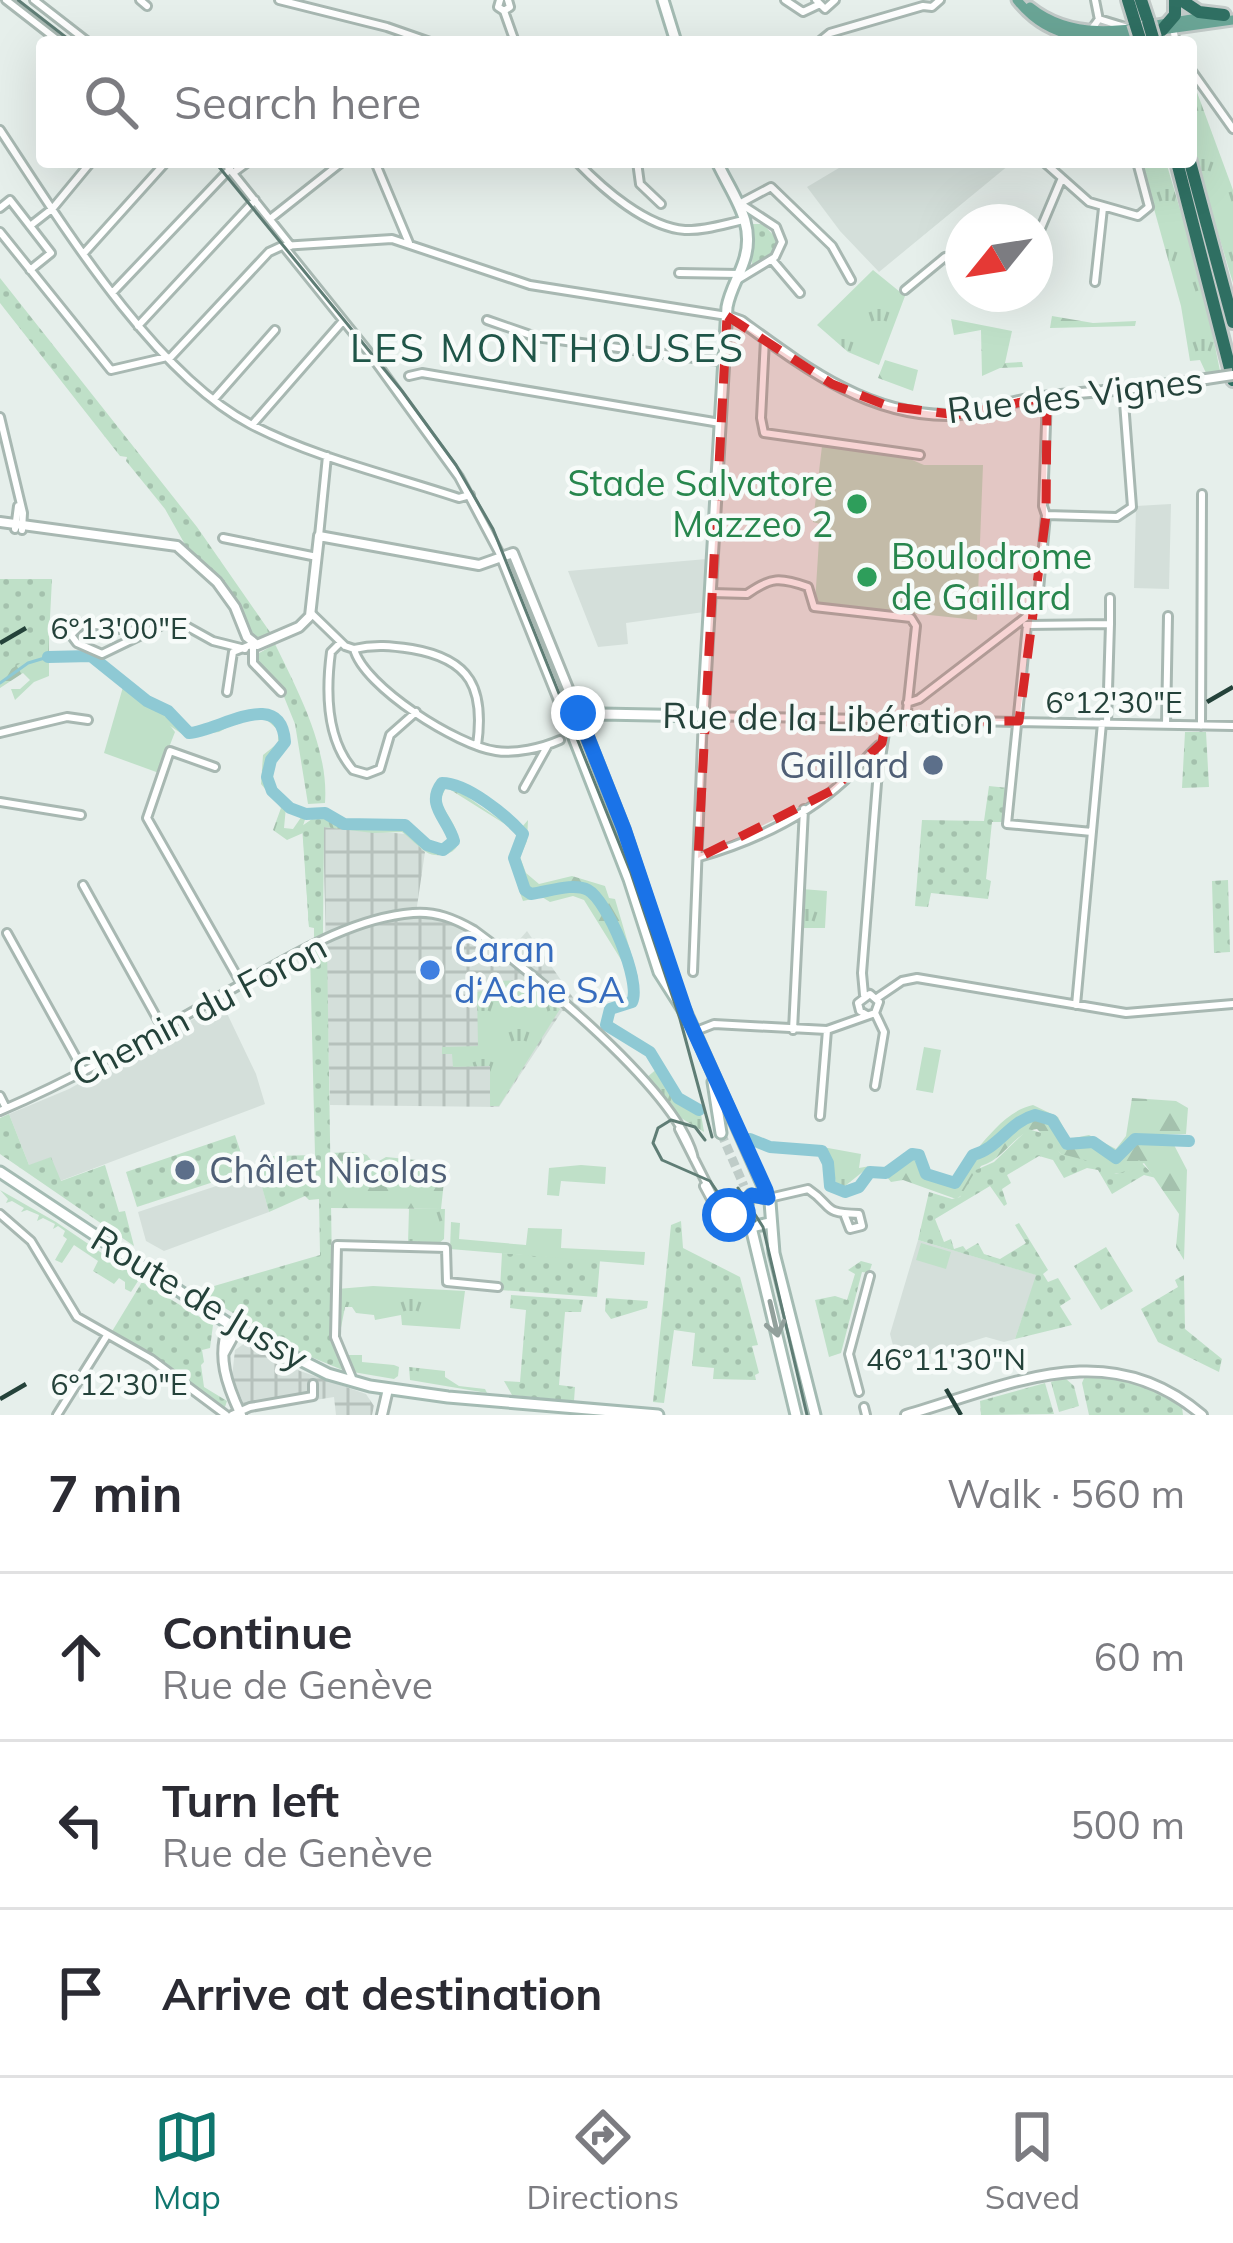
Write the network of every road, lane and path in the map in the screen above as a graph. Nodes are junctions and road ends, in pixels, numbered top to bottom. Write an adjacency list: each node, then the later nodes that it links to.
1 (6, 0): 19 (street)
2 (34, 0): 20 (street)
3 (280, 0): 21 (street)
4 (504, 0): 22 (street)
5 (663, 0): 23 (main road)
6 (785, 0): 14 (street)
7 (835, 0): 14 (street)
8 (940, 0): 24 (street)
9 (1019, 0): 25 (main road)
10 (1095, 0): 17 (street)
11 (1128, 0): 16 (highway)
12 (1141, 0): 16 (highway)
13 (1178, 0): 15 (highway); 18 (highway)
14 (818, 2)
15 (1230, 16): 18 (main road)
16 (1137, 24): 17 (main road); 18 (highway, bridge); 18 (main road)
17 (1104, 34): 18 (main road); 26 (main road)
18 (1156, 35)
19 (52, 36)
20 (80, 36)
21 (414, 36)
22 (513, 36)
23 (674, 36)
24 (826, 36)
25 (1064, 36)
26 (1070, 36)
27 (1197, 78): 28 (street)
28 (1233, 129)
29 (0, 130): 48 (street)
30 (87, 168): 48 (street)
31 (161, 168): 56 (street)
32 (229, 168): 43 (street); 65 (street)
33 (334, 168): 50 (street)
34 (378, 168): 54 (street)
35 (584, 168): 51 (street)
36 (639, 168): 44 (street)
37 (720, 168): 45 (main road)
38 (1051, 168): 42 (street)
39 (1138, 168): 49 (street)
40 (1179, 168): 77 (highway)
41 (1192, 168): 70 (highway)
42 (1062, 178): 46 (street); 49 (street)
43 (255, 200): 50 (street); 71 (street)
44 (662, 204)
45 (740, 204): 51 (main road); 58 (street); 62 (street)
46 (1051, 204)
47 (0, 208): 52 (street)
48 (53, 208): 52 (street); 56 (street)
49 (1103, 208): 63 (street)
50 (270, 219): 55 (street)
51 (745, 220): 61 (main road)
52 (30, 226): 59 (street)
53 (0, 232): 59 (street)
54 (409, 243): 55 (street); 67 (street)
55 (287, 246): 69 (street); 74 (street)
56 (85, 252): 65 (street)
57 (945, 257): 64 (street)
58 (772, 260): 61 (street); 66 (street)
59 (30, 270): 74 (street)
60 (679, 273): 61 (street)
61 (737, 277): 67 (main road)
62 (851, 280)
63 (1095, 282)
64 (905, 290)
65 (113, 292): 71 (street)
66 (800, 293)
67 (727, 316): 73 (street, Rue des Vignes); 75 (main road)
68 (488, 320): 75 (street)
69 (343, 322): 83 (street); 91 (street)
70 (1233, 322)
71 (138, 326): 74 (street)
72 (275, 330): 80 (street)
73 (765, 339): 79 (street, Rue des Vignes); 86 (street)
74 (168, 358): 80 (street)
75 (724, 362): 82 (main road)
76 (410, 376): 82 (street)
77 (1233, 378): 78 (street, Rue des Vignes, bridge)
78 (1123, 389): 79 (street, Rue des Vignes); 92 (street)
79 (1047, 397): 92 (street)
80 (215, 398): 83 (street)
81 (0, 417): 84 (street)
82 (720, 423): 99 (main road)
83 (252, 425): 87 (street)
84 (4, 433): 85 (street); 89 (street)
85 (0, 443)
86 (920, 454)
87 (327, 456): 91 (street); 95 (street)
88 (0, 460): 89 (street)
89 (10, 462): 94 (street)
90 (1202, 494): 121 (street)
91 (470, 496): 98 (street)
92 (1046, 515): 103 (street)
93 (0, 524): 94 (street)
94 (18, 527): 107 (street)
95 (319, 536): 97 (street); 98 (street)
96 (223, 538): 97 (street)
97 (317, 557): 101 (street)
98 (502, 558): 118 (street); 123 (street)
99 (712, 593): 111 (street); 113 (main road)
100 (1110, 598): 104 (street)
101 (311, 613): 106 (street); 107 (street)
102 (1168, 616): 120 (street)
103 (1024, 623): 104 (street); 111 (street); 117 (street)
104 (1110, 624): 119 (street)
105 (147, 633): 105 (street); 107 (street)
106 (341, 643): 108 (street); 112 (street)
107 (249, 647): 109 (street); 110 (street)
108 (355, 649): 112 (street); 128 (street)
109 (227, 692)
110 (281, 692)
111 (907, 703): 116 (street)
112 (416, 712): 128 (street)
113 (703, 716): 115 (street, Rue de la Libération); 118 (main road, Rue de la Libération); 137 (street)
114 (88, 720): 124 (street)
115 (887, 720): 116 (street, Rue de la Libération); 126 (street)
116 (905, 720): 117 (street, Rue de la Libération)
117 (1018, 722): 119 (street, Rue de la Libération); 136 (street)
118 (582, 723): 123 (main road, Rue de la Libération); 142 (main road)
119 (1104, 723): 120 (street, Rue de la Libération); 136 (street)
120 (1166, 724): 121 (street, Rue de la Libération)
121 (1201, 726): 122 (street, Rue de la Libération)
122 (1233, 726)
123 (571, 730): 142 (main road)
124 (0, 733)
125 (560, 740): 127 (street)
126 (882, 743): 129 (street); 130 (street)
127 (548, 745): 128 (street); 132 (street)
128 (477, 746)
129 (864, 760): 130 (street); 134 (street)
130 (879, 763): 143 (street)
131 (215, 767): 141 (street)
132 (524, 788)
133 (0, 802): 135 (street)
134 (804, 809): 137 (street); 149 (street)
135 (81, 815)
136 (1092, 832): 146 (street)
137 (698, 857): 140 (street)
138 (83, 885): 148 (street)
139 (8, 933): 152 (street)
140 (693, 972)
141 (242, 985): 148 (street, Chemin du Foron); 162 (street, Chemin du Foron)
142 (676, 992): 151 (main road)
143 (864, 995): 144 (street); 147 (street)
144 (878, 998): 146 (street); 147 (street)
145 (1233, 1004): 146 (street)
146 (1076, 1005)
147 (871, 1014): 150 (street); 154 (street)
148 (163, 1029): 152 (street, Chemin du Foron)
149 (793, 1030): 150 (street); 151 (street)
150 (827, 1030): 159 (street)
151 (693, 1032): 153 (main road)
152 (84, 1072): 157 (street, Chemin du Foron)
153 (713, 1076): 156 (main road); 158 (main road)
154 (875, 1086)
155 (0, 1096): 157 (street)
156 (729, 1107): 158 (main road); 163 (main road)
157 (3, 1109)
158 (717, 1115): 160 (main road)
159 (820, 1116)
160 (722, 1133)
161 (0, 1172): 171 (main road, Route de Jussy)
162 (701, 1177): 164 (street, Chemin du Foron); 168 (street, Chemin du Foron)
163 (768, 1198): 164 (main road); 166 (street); 167 (main road)
164 (744, 1212): 168 (main road)
165 (0, 1214): 172 (street)
166 (844, 1216)
167 (770, 1223): 168 (main road); 183 (main road)
168 (749, 1226): 177 (main road, one-way to 177)
169 (870, 1276): 176 (street)
170 (498, 1287): 173 (street)
171 (234, 1327): 173 (main road, Route de Jussy); 179 (street)
172 (107, 1336): 179 (street); 180 (street)
173 (353, 1382): 175 (main road, Route de Jussy)
174 (313, 1384): 179 (street)
175 (388, 1389): 178 (main road, Route de Jussy); 181 (street)
176 (860, 1392)
177 (792, 1412)
178 (592, 1413): 182 (main road, Route de Jussy)
179 (235, 1414)
180 (57, 1415)
181 (382, 1415)
182 (658, 1415)
183 (815, 1415)
184 (905, 1415): 185 (street)
185 (1202, 1415)

